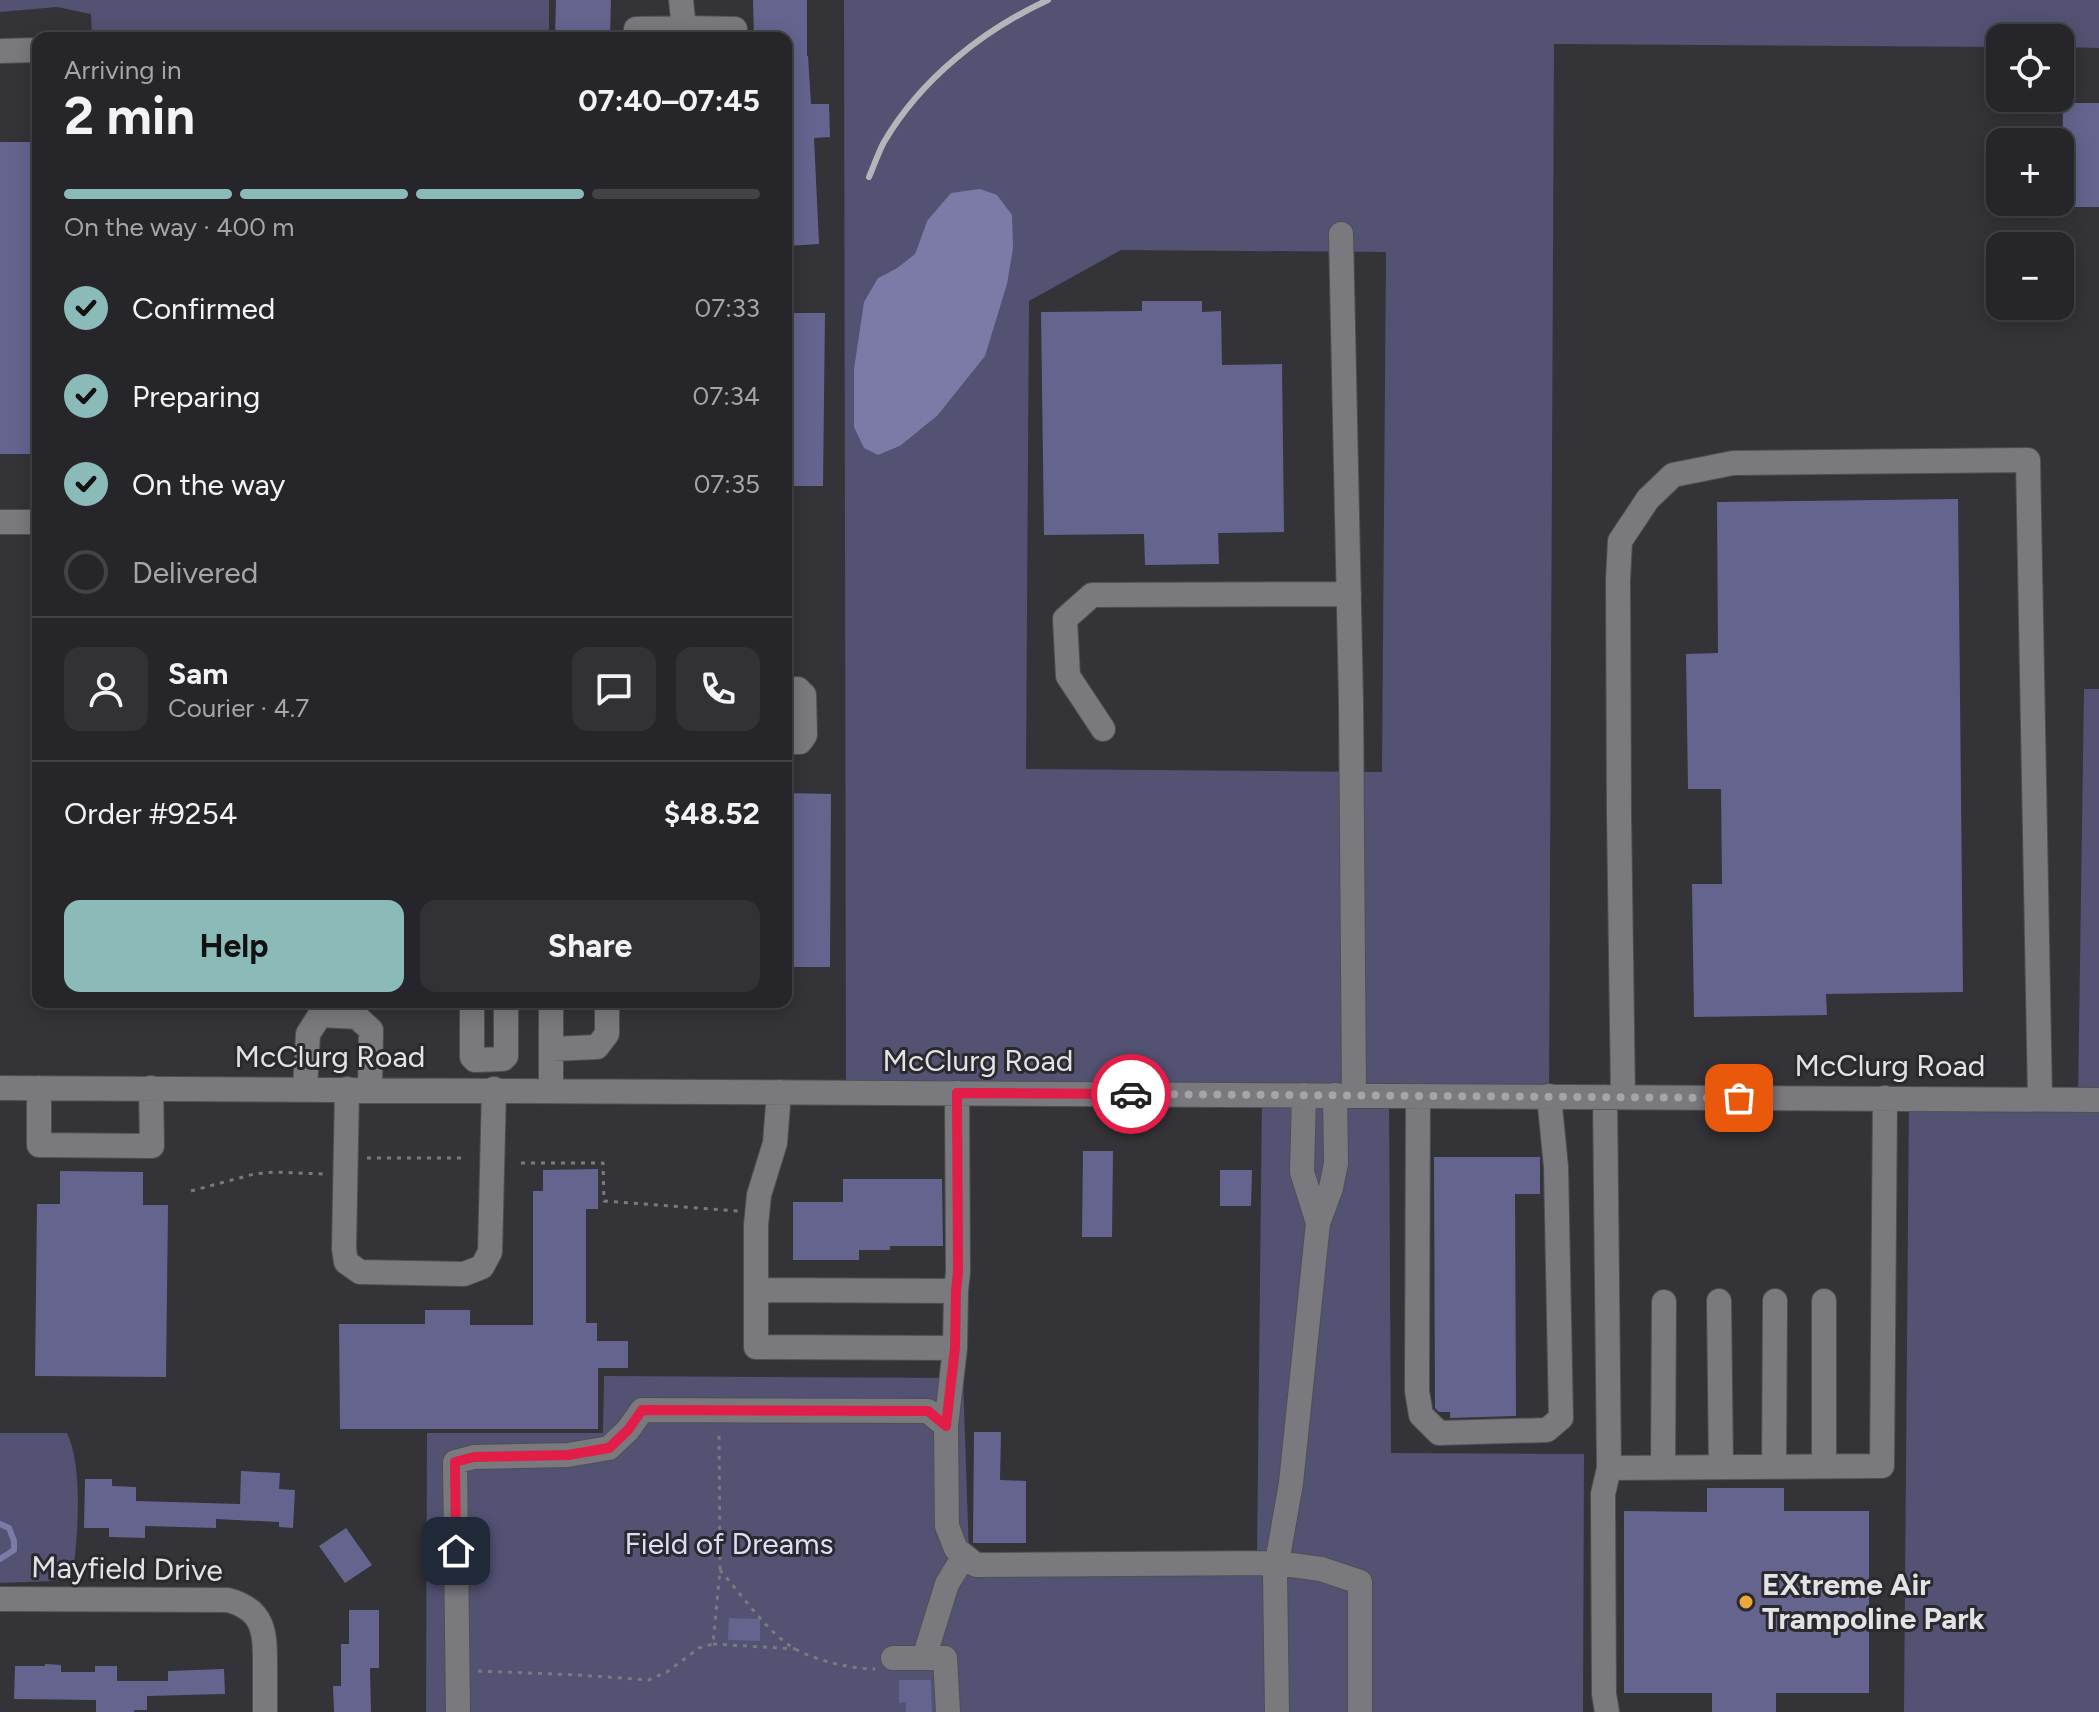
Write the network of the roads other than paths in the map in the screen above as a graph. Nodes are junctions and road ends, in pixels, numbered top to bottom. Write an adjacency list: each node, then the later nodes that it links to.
1 (681, 0): 4 (street)
2 (636, 32): 3 (street)
3 (672, 32)
4 (684, 32)
5 (697, 32): 6 (street)
6 (735, 32)
7 (32, 50): 8 (street)
8 (0, 51)
9 (1341, 234): 12 (street)
10 (0, 522): 11 (street)
11 (32, 522)
12 (1349, 594): 14 (street); 31 (street)
13 (792, 689): 15 (street)
14 (1103, 729)
15 (792, 742)
16 (472, 1008): 17 (street)
17 (506, 1008)
18 (551, 1008): 20 (street)
19 (607, 1008): 20 (street)
20 (551, 1049): 27 (street)
21 (0, 1088): 22 (street, McClurg Road)
22 (39, 1088): 23 (street, McClurg Road); 23 (street)
23 (151, 1088): 24 (street, McClurg Road)
24 (305, 1089): 25 (street, McClurg Road); 25 (street)
25 (359, 1089): 26 (street, McClurg Road); 26 (street)
26 (494, 1089): 27 (street, McClurg Road)
27 (551, 1090): 28 (street, McClurg Road)
28 (779, 1092): 29 (street, McClurg Road); 39 (street)
29 (957, 1093): 30 (street, McClurg Road); 40 (street)
30 (1304, 1095): 31 (street, McClurg Road); 38 (street)
31 (1344, 1095): 32 (street, McClurg Road); 38 (street)
32 (1418, 1096): 33 (street, McClurg Road); 33 (street)
33 (1549, 1096): 34 (street, McClurg Road)
34 (1614, 1097): 35 (street, McClurg Road); 36 (street); 51 (street)
35 (1885, 1098): 36 (street, McClurg Road); 47 (street)
36 (2040, 1099): 37 (street, McClurg Road)
37 (2099, 1100)
38 (1318, 1223): 53 (street)
39 (756, 1290): 40 (street); 45 (street)
40 (956, 1291): 45 (street)
41 (1719, 1301): 49 (street)
42 (1775, 1301): 50 (street)
43 (1824, 1301): 47 (street)
44 (1664, 1302): 48 (street)
45 (955, 1348): 46 (street)
46 (946, 1426): 52 (street); 58 (street)
47 (1824, 1466): 50 (street)
48 (1663, 1467): 49 (street); 51 (street)
49 (1721, 1467): 50 (street)
50 (1774, 1467)
51 (1609, 1468): 62 (street)
52 (964, 1556): 53 (street); 56 (street)
53 (1277, 1563): 60 (street); 61 (street)
54 (0, 1599): 57 (street, Mayfield Drive)
55 (893, 1658): 56 (street)
56 (924, 1658): 59 (street)
57 (265, 1712)
58 (458, 1712)
59 (948, 1712)
60 (1277, 1712)
61 (1360, 1712)
62 (1607, 1712)

